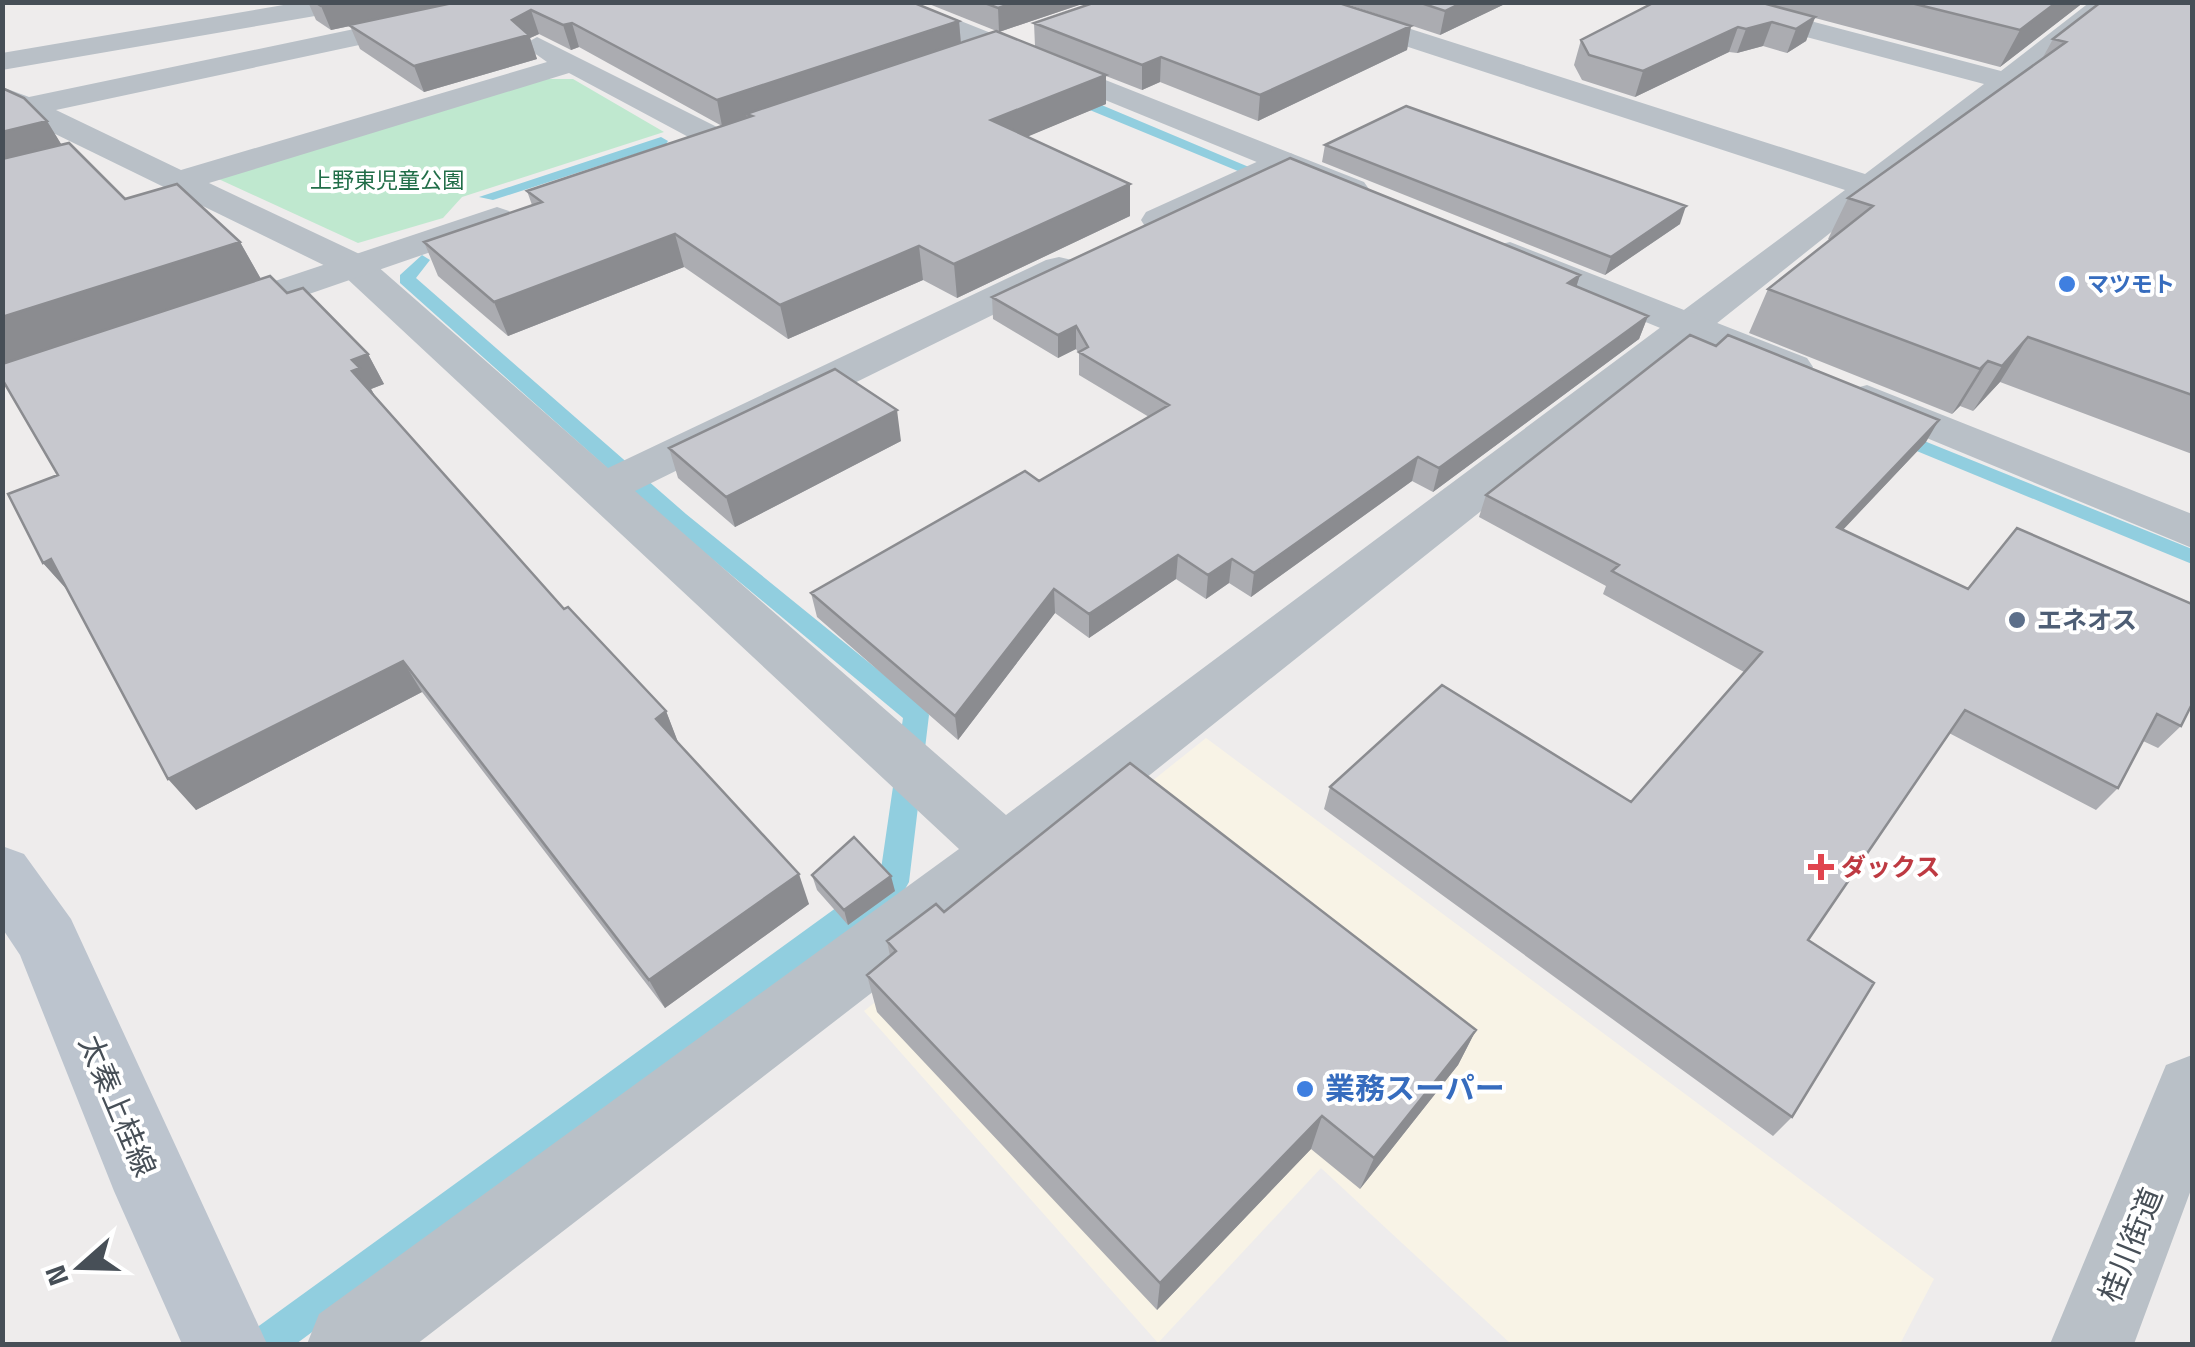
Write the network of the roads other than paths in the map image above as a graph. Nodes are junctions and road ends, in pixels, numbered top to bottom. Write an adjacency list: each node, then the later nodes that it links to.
1 (348, 2): 10 (street)
2 (523, 2): 7 (street)
3 (888, 2): 9 (street)
4 (1298, 2): 22 (street)
5 (1706, 2): 13 (street)
6 (2107, 2): 13 (street)
7 (482, 12): 11 (street); 14 (street)
8 (1055, 28): 9 (street)
9 (1000, 47): 12 (street); 19 (street)
10 (2, 62)
11 (570, 64): 16 (street); 21 (street)
12 (944, 66)
13 (2007, 81): 22 (street)
14 (15, 101): 18 (street)
15 (758, 129): 16 (street)
16 (720, 142): 17 (street)
17 (684, 154)
18 (129, 155): 20 (street); 21 (street)
19 (1281, 161): 23 (street); 29 (street)
20 (74, 170)
21 (182, 180): 26 (street)
22 (1871, 188): 28 (street)
23 (1389, 204)
24 (522, 209): 26 (street)
25 (1478, 240): 28 (street)
26 (356, 266): 27 (street); 29 (street)
27 (188, 323)
28 (1694, 326): 30 (street); 31 (street)
29 (602, 488): 31 (street)
30 (2192, 532)
31 (1006, 853): 35 (street)
32 (2, 873): 34 (main road, 太秦上桂線)
33 (2192, 1090): 36 (street, 桂川街道)
34 (226, 1344)
35 (350, 1344)
36 (2092, 1344)

